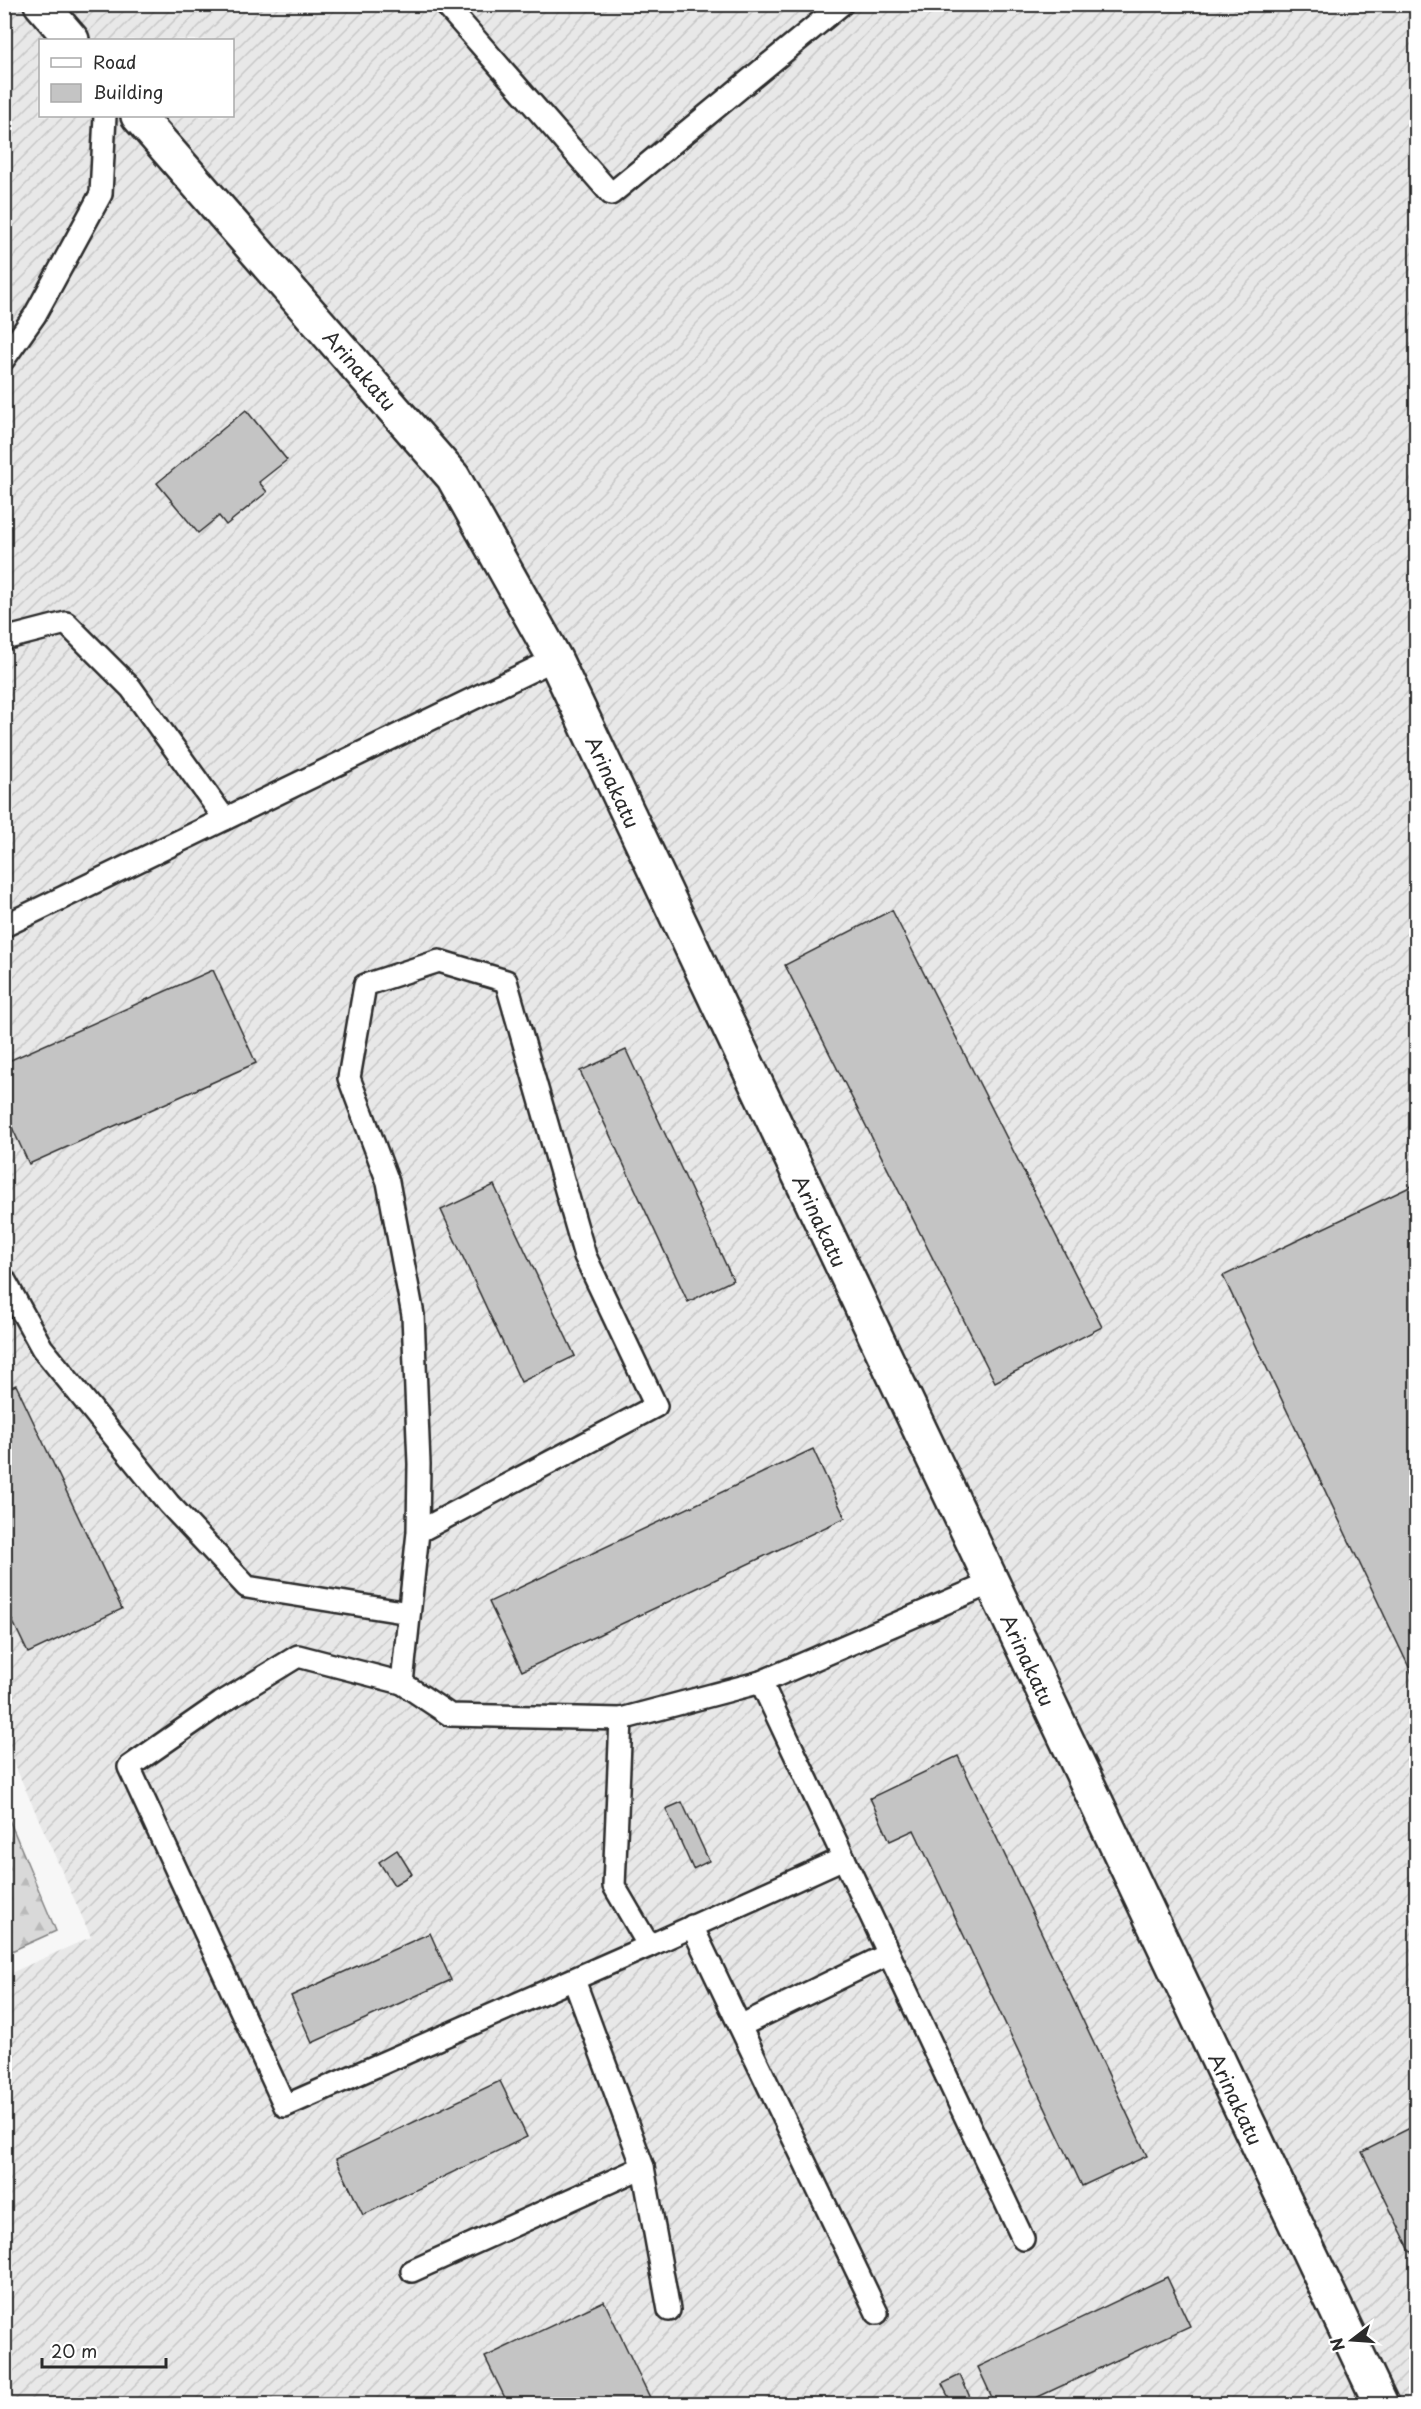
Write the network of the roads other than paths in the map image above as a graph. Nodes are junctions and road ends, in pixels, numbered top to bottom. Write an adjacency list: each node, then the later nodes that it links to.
1 (40, 4): 4 (street)
2 (445, 4): 3 (lane)
3 (842, 4)
4 (71, 39)
5 (105, 117): 7 (lane)
6 (139, 117): 9 (street, Arinakatu)
7 (4, 359)
8 (4, 639): 10 (lane)
9 (555, 659): 10 (lane); 14 (street, Arinakatu)
10 (225, 819): 11 (lane)
11 (4, 926)
12 (4, 1280): 15 (lane)
13 (418, 1532): 13 (lane); 15 (lane)
14 (991, 1583): 16 (lane); 30 (street, Arinakatu)
15 (409, 1613): 17 (lane)
16 (761, 1682): 18 (lane); 19 (lane)
17 (402, 1683): 18 (lane); 23 (lane)
18 (621, 1719): 21 (lane)
19 (844, 1858): 20 (lane); 22 (lane)
20 (692, 1926): 21 (lane); 24 (lane)
21 (649, 1946): 23 (lane)
22 (889, 1954): 24 (lane); 26 (lane)
23 (574, 1980): 25 (lane)
24 (740, 2026): 29 (lane)
25 (643, 2167): 27 (lane); 28 (lane)
26 (1023, 2239)
27 (412, 2271)
28 (669, 2310)
29 (877, 2313)
30 (1381, 2404)

